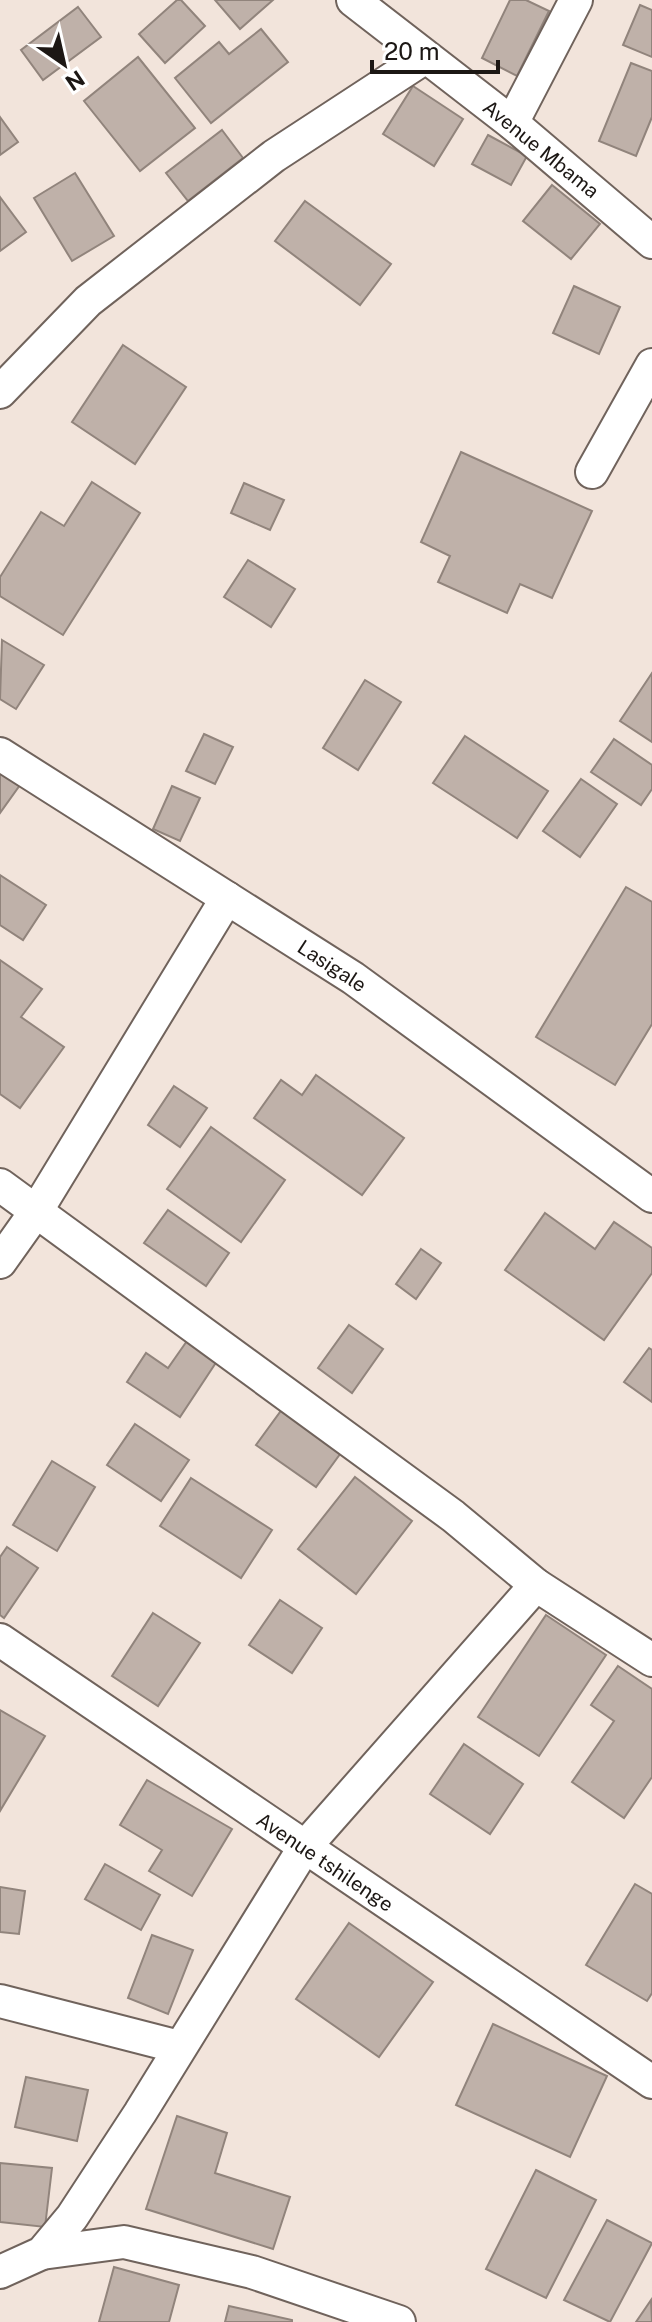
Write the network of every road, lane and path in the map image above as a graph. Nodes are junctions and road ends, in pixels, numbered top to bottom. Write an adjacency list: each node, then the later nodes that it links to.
1 (353, 0): 3 (street, Avenue Mbama)
2 (576, 0): 4 (street)
3 (424, 58): 4 (street, Avenue Mbama); 7 (street)
4 (512, 123): 5 (street, Avenue Mbama)
5 (652, 242)
6 (652, 365): 8 (street)
7 (0, 392)
8 (592, 472)
9 (0, 754): 10 (street, Lasigale)
10 (227, 898): 12 (street, Lasigale); 13 (street)
11 (0, 1185): 13 (street)
12 (652, 1196)
13 (37, 1210): 14 (street); 15 (street)
14 (0, 1262)
15 (536, 1585): 17 (street); 18 (street)
16 (0, 1640): 18 (street, Avenue tshilenge)
17 (652, 1660)
18 (304, 1848): 20 (street); 21 (street, Avenue tshilenge)
19 (0, 2001): 20 (street)
20 (179, 2047): 22 (street)
21 (652, 2082)
22 (42, 2253): 23 (street); 24 (street)
23 (0, 2272)
24 (399, 2322)

